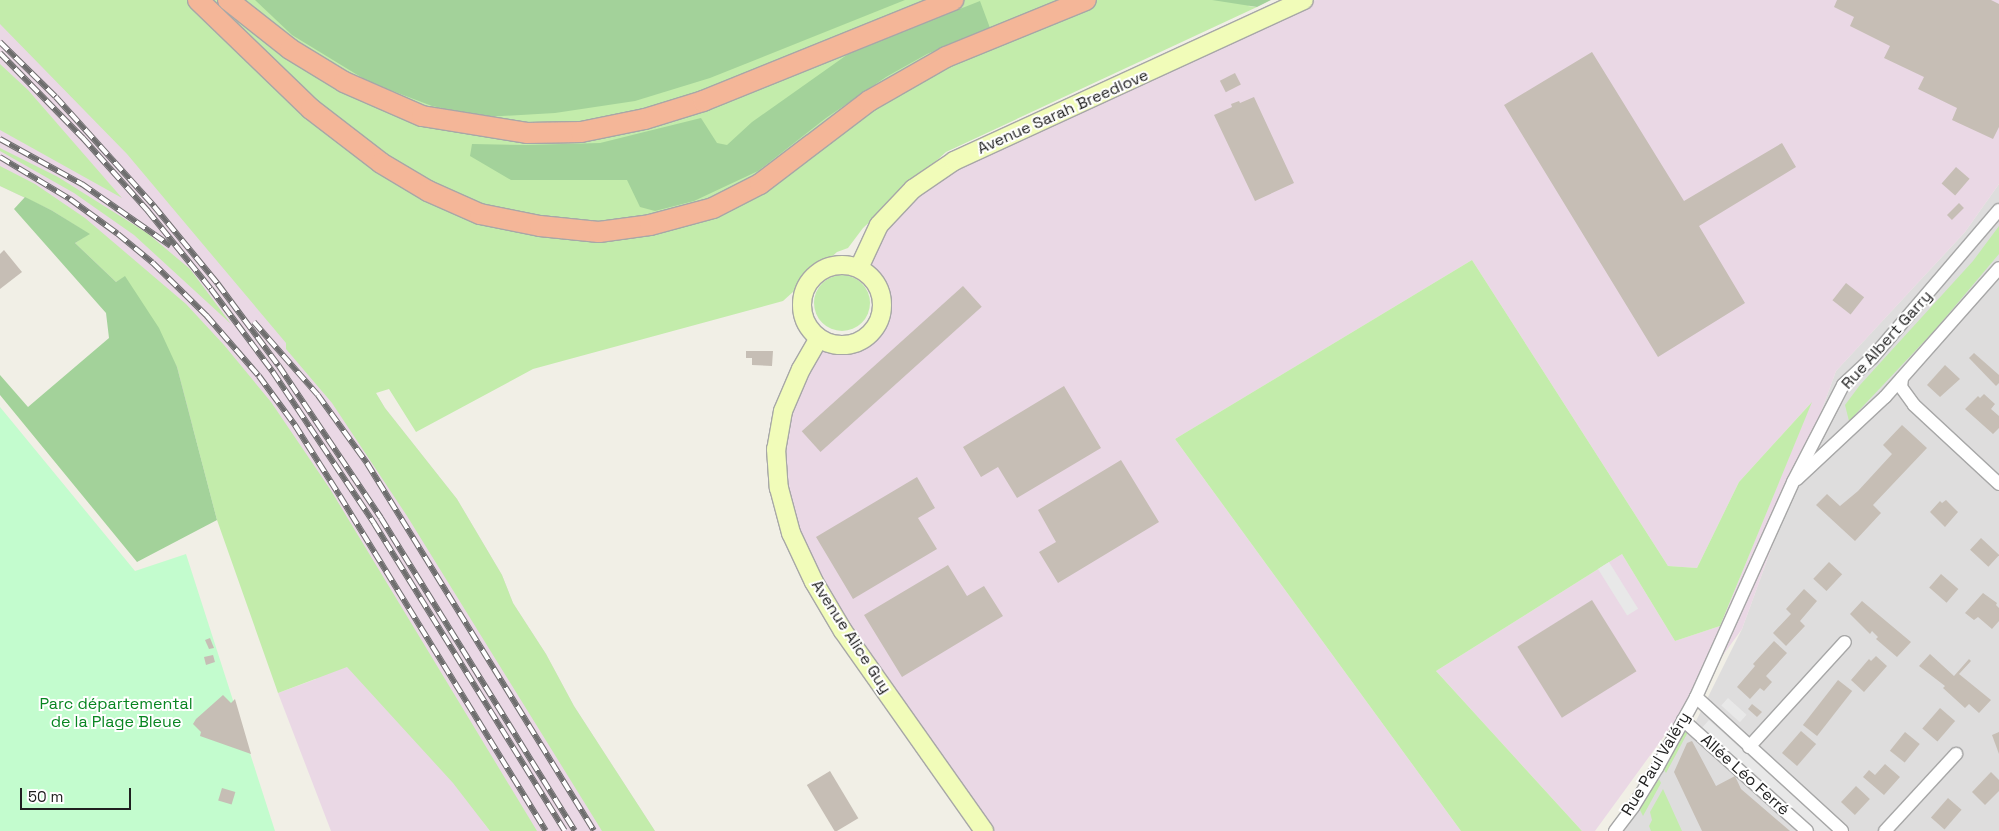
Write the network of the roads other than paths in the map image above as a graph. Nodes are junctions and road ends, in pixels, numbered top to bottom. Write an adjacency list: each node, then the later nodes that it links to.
1 (198, 0): 4 (highway)
2 (228, 0): 3 (highway)
3 (953, 0)
4 (1086, 0)
5 (1304, 0): 7 (main road, Avenue Sarah Breedlove)
6 (1999, 210): 11 (street, Rue Albert Garry)
7 (859, 268): 9 (main road); 9 (main road)
8 (1999, 268): 10 (street, Rue Albert Garry)
9 (818, 338): 18 (main road, Avenue Alice Guy)
10 (1902, 378): 11 (street, Rue Albert Garry); 12 (street)
11 (1794, 482): 14 (street, Rue Albert Garry)
12 (1999, 484)
13 (1845, 642): 16 (street)
14 (1696, 697): 15 (street, Rue Paul Valéry); 16 (street)
15 (1683, 720): 19 (street, Rue Paul Valéry); 20 (street, Allée Léo Ferré)
16 (1749, 747): 21 (street)
17 (1956, 754): 22 (street)
18 (984, 831)
19 (1615, 831)
20 (1807, 831)
21 (1842, 831)
22 (1885, 831)

